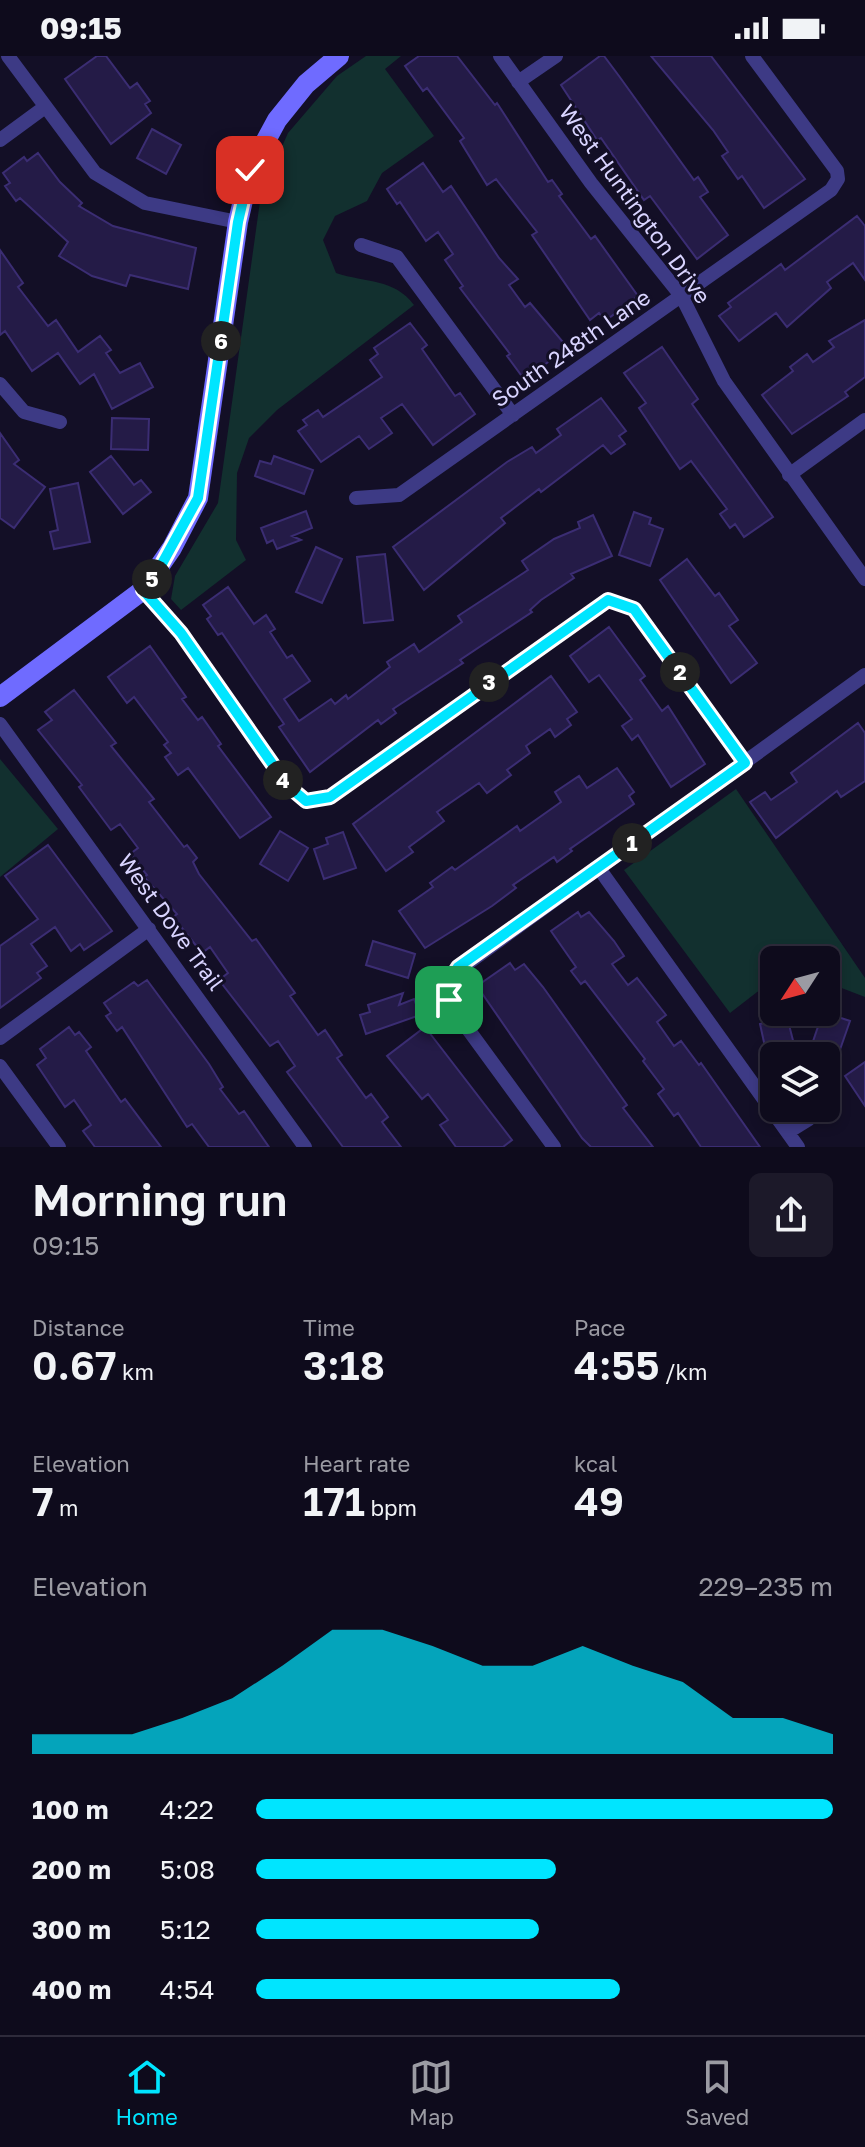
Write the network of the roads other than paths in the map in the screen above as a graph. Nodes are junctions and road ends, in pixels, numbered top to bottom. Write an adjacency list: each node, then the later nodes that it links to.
1 (8, 56): 7 (street)
2 (339, 56): 9 (street)
3 (500, 56): 6 (street, West Huntington Drive)
4 (556, 56): 6 (street)
5 (752, 56): 11 (street, South 248th Lane)
6 (518, 82): 11 (street, West Huntington Drive)
7 (45, 107): 8 (street); 9 (street)
8 (0, 140)
9 (238, 222): 19 (street)
10 (361, 245): 13 (street)
11 (682, 297): 13 (street, South 248th Lane); 16 (street, West Huntington Drive)
12 (0, 384): 15 (street)
13 (513, 415): 17 (street, South 248th Lane)
14 (865, 420): 16 (street)
15 (60, 422)
16 (789, 475): 18 (street, West Huntington Drive)
17 (356, 498)
18 (865, 579)
19 (143, 590): 21 (street); 23 (street)
20 (865, 675): 23 (street)
21 (0, 697)
22 (0, 724): 25 (street, West Dove Trail)
23 (745, 763): 24 (street)
24 (598, 867): 29 (street); 32 (street)
25 (149, 929): 26 (street); 31 (street, West Dove Trail)
26 (0, 1038)
27 (0, 1066): 30 (street)
28 (804, 1122): 29 (street)
29 (788, 1132): 33 (street)
30 (59, 1147)
31 (305, 1147)
32 (554, 1147)
33 (798, 1147)

